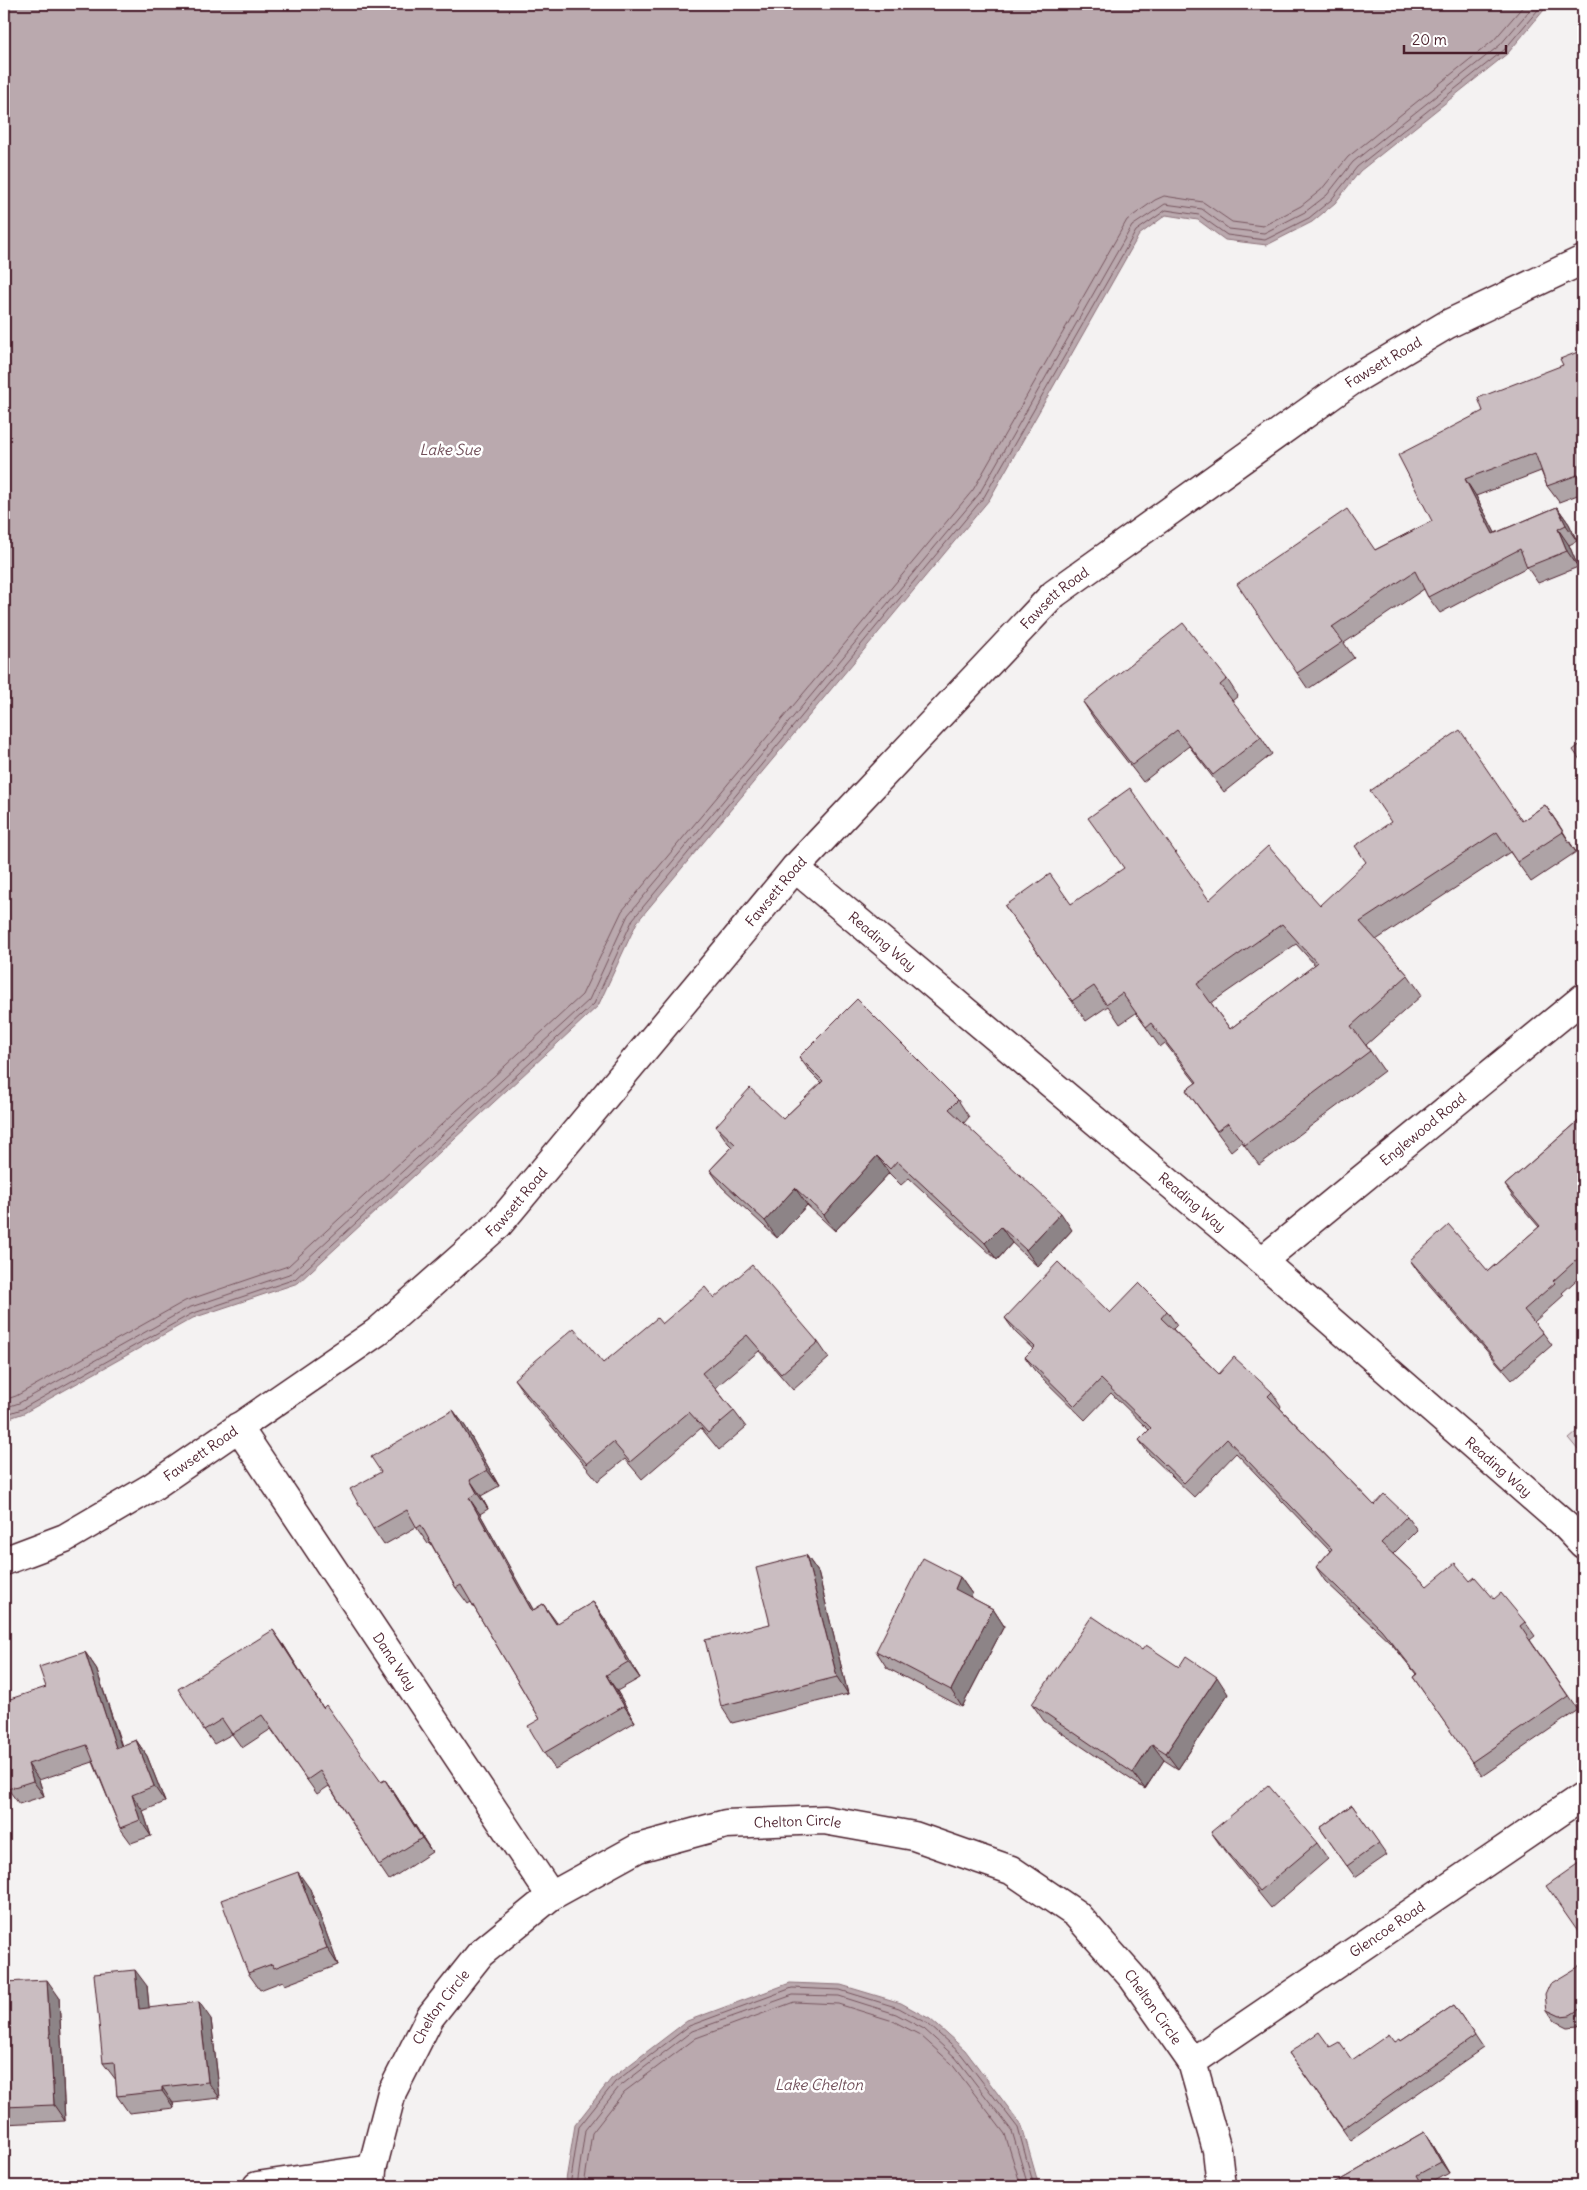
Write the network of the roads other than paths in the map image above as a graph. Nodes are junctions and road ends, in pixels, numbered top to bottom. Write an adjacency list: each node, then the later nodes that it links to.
1 (1583, 260): 2 (street, Fawsett Road)
2 (795, 868): 4 (street, Reading Way); 5 (street, Fawsett Road)
3 (1583, 998): 4 (street, Englewood Road)
4 (1262, 1261): 6 (street, Reading Way)
5 (238, 1427): 7 (street, Fawsett Road); 9 (street, Dana Way)
6 (1583, 1544)
7 (4, 1561)
8 (1583, 1796): 10 (street, Glencoe Road)
9 (551, 1896): 10 (street, Chelton Circle); 11 (street, Chelton Circle)
10 (1192, 2062): 13 (street, Chelton Circle)
11 (372, 2178): 12 (street)
12 (256, 2186)
13 (1221, 2186)

